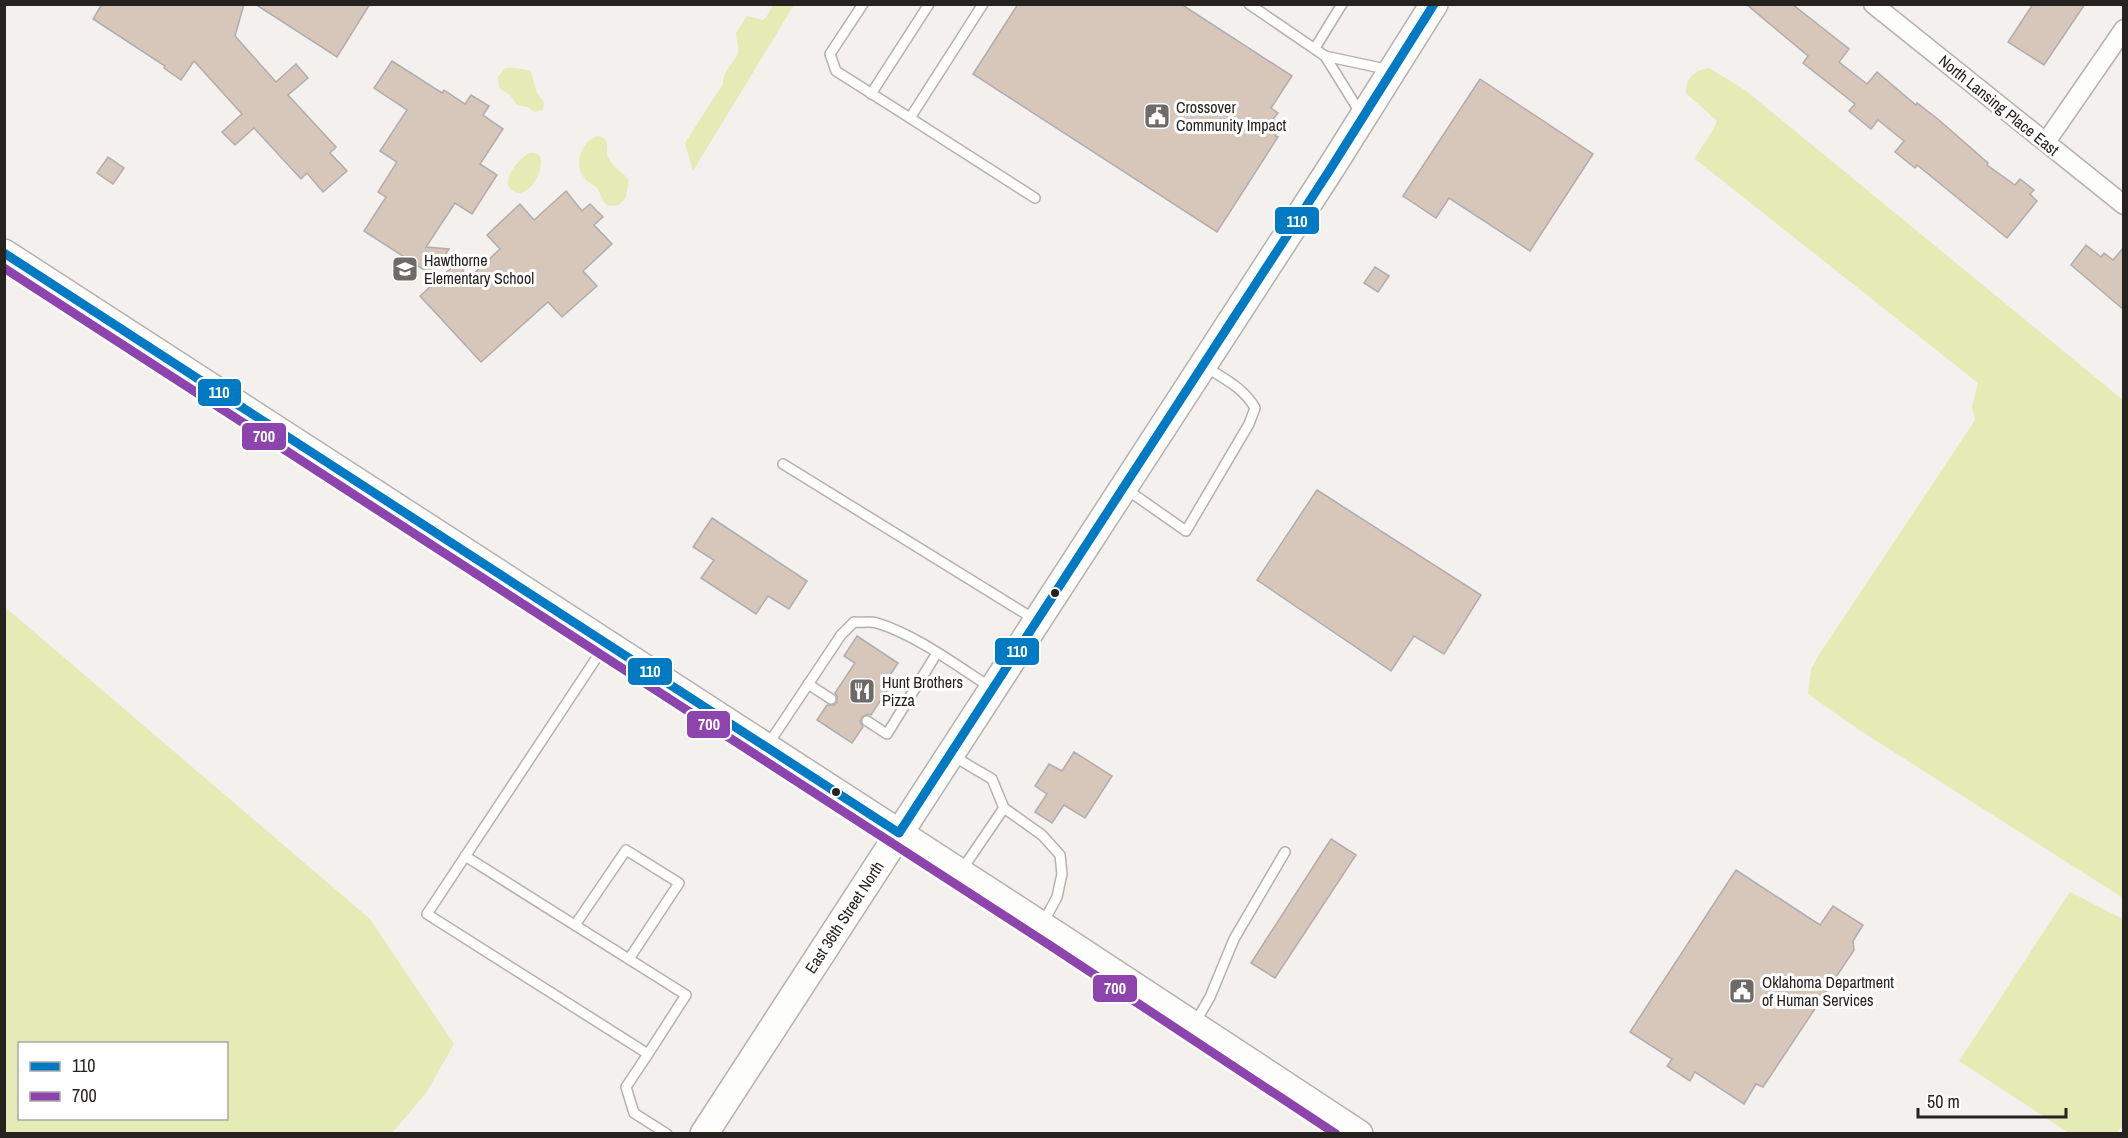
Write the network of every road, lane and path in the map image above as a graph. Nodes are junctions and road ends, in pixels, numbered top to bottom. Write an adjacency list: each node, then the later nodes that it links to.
1 (863, 4): 12 (lane)
2 (929, 4): 12 (lane)
3 (983, 4): 14 (lane)
4 (1249, 4): 9 (lane)
5 (1342, 4): 9 (lane)
6 (1434, 4): 11 (main road, East 36th Street North)
7 (1873, 4): 15 (street, North Lansing Place East)
8 (2124, 29): 15 (street)
9 (1315, 48): 10 (lane)
10 (1325, 56): 11 (lane); 13 (lane)
11 (1392, 70): 13 (main road, East 36th Street North)
12 (871, 94): 14 (lane)
13 (1363, 116): 19 (main road, East 36th Street North)
14 (910, 118): 16 (lane)
15 (2046, 142): 17 (street, North Lansing Place East)
16 (1035, 198)
17 (2124, 205)
18 (4, 253): 23 (main road)
19 (1202, 364): 21 (main road, East 36th Street North); 21 (lane)
20 (783, 464): 22 (lane)
21 (1123, 487): 22 (main road, East 36th Street North)
22 (1036, 620): 26 (main road, East 36th Street North)
23 (607, 644): 29 (main road); 34 (lane)
24 (937, 653): 25 (lane); 26 (lane); 28 (lane)
25 (808, 684): 27 (lane); 29 (lane)
26 (992, 688): 30 (main road, East 36th Street North)
27 (831, 699)
28 (867, 721)
29 (766, 747): 32 (main road)
30 (950, 754): 31 (lane); 32 (main road, East 36th Street North)
31 (1004, 808): 35 (lane); 37 (lane)
32 (899, 833): 35 (main road); 42 (main road, East 36th Street North)
33 (1285, 852): 39 (lane)
34 (465, 856): 36 (lane); 40 (lane)
35 (960, 873): 37 (main road)
36 (575, 925): 38 (lane); 38 (lane)
37 (1042, 926): 39 (main road)
38 (629, 958): 40 (lane)
39 (1193, 1025): 43 (main road)
40 (648, 1054): 41 (lane)
41 (667, 1134)
42 (704, 1134)
43 (1359, 1134)

